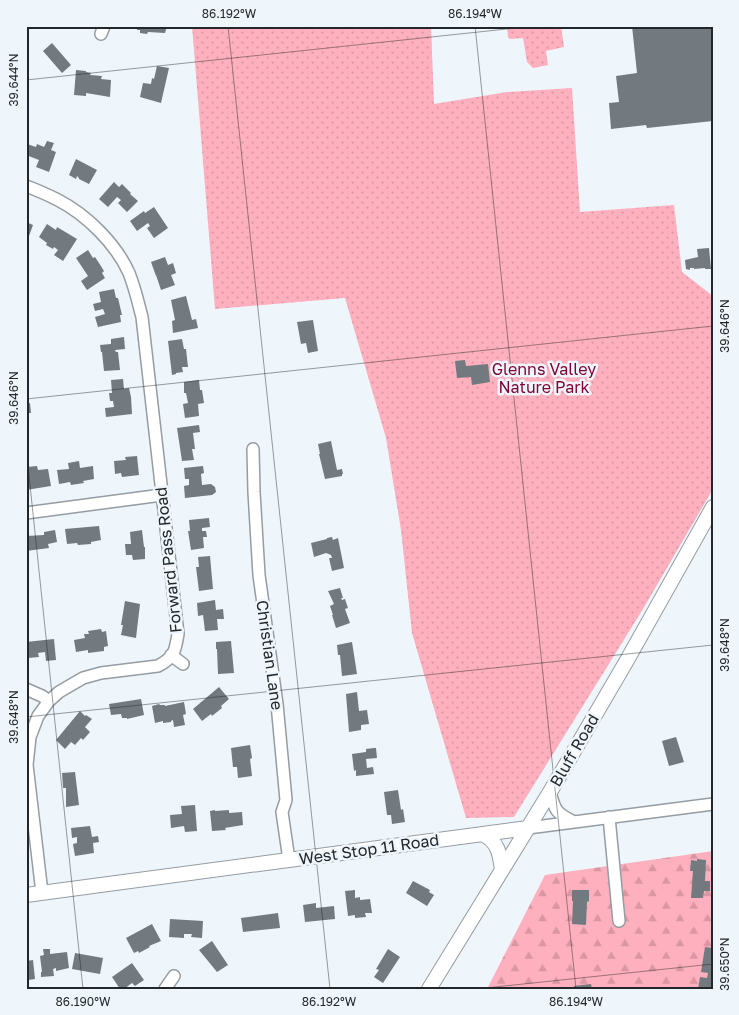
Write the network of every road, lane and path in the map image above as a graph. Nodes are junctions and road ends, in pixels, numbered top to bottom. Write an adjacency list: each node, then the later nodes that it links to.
1 (26, 186): 3 (street, Forward Pass Road)
2 (253, 449): 16 (street, Christian Lane)
3 (162, 496): 5 (street); 6 (street, Forward Pass Road)
4 (713, 507): 10 (main road, Bluff Road)
5 (26, 513)
6 (171, 656): 7 (street); 9 (street, Forward Pass Road)
7 (183, 664)
8 (26, 689): 9 (street)
9 (49, 701): 18 (street, Forward Pass Road)
10 (550, 792): 13 (street); 14 (main road, Bluff Road)
11 (713, 804): 12 (street, West Stop 11 Road)
12 (609, 817): 13 (street, West Stop 11 Road); 20 (street)
13 (574, 822): 14 (street, West Stop 11 Road)
14 (528, 828): 15 (main road, West Stop 11 Road); 17 (main road, Bluff Road)
15 (482, 834): 16 (main road, West Stop 11 Road); 17 (main road)
16 (289, 860): 18 (main road, West Stop 11 Road)
17 (502, 870): 23 (main road, Bluff Road)
18 (42, 892): 19 (main road, West Stop 11 Road)
19 (26, 895)
20 (619, 921)
21 (174, 976): 22 (street)
22 (165, 989)
23 (429, 989)

